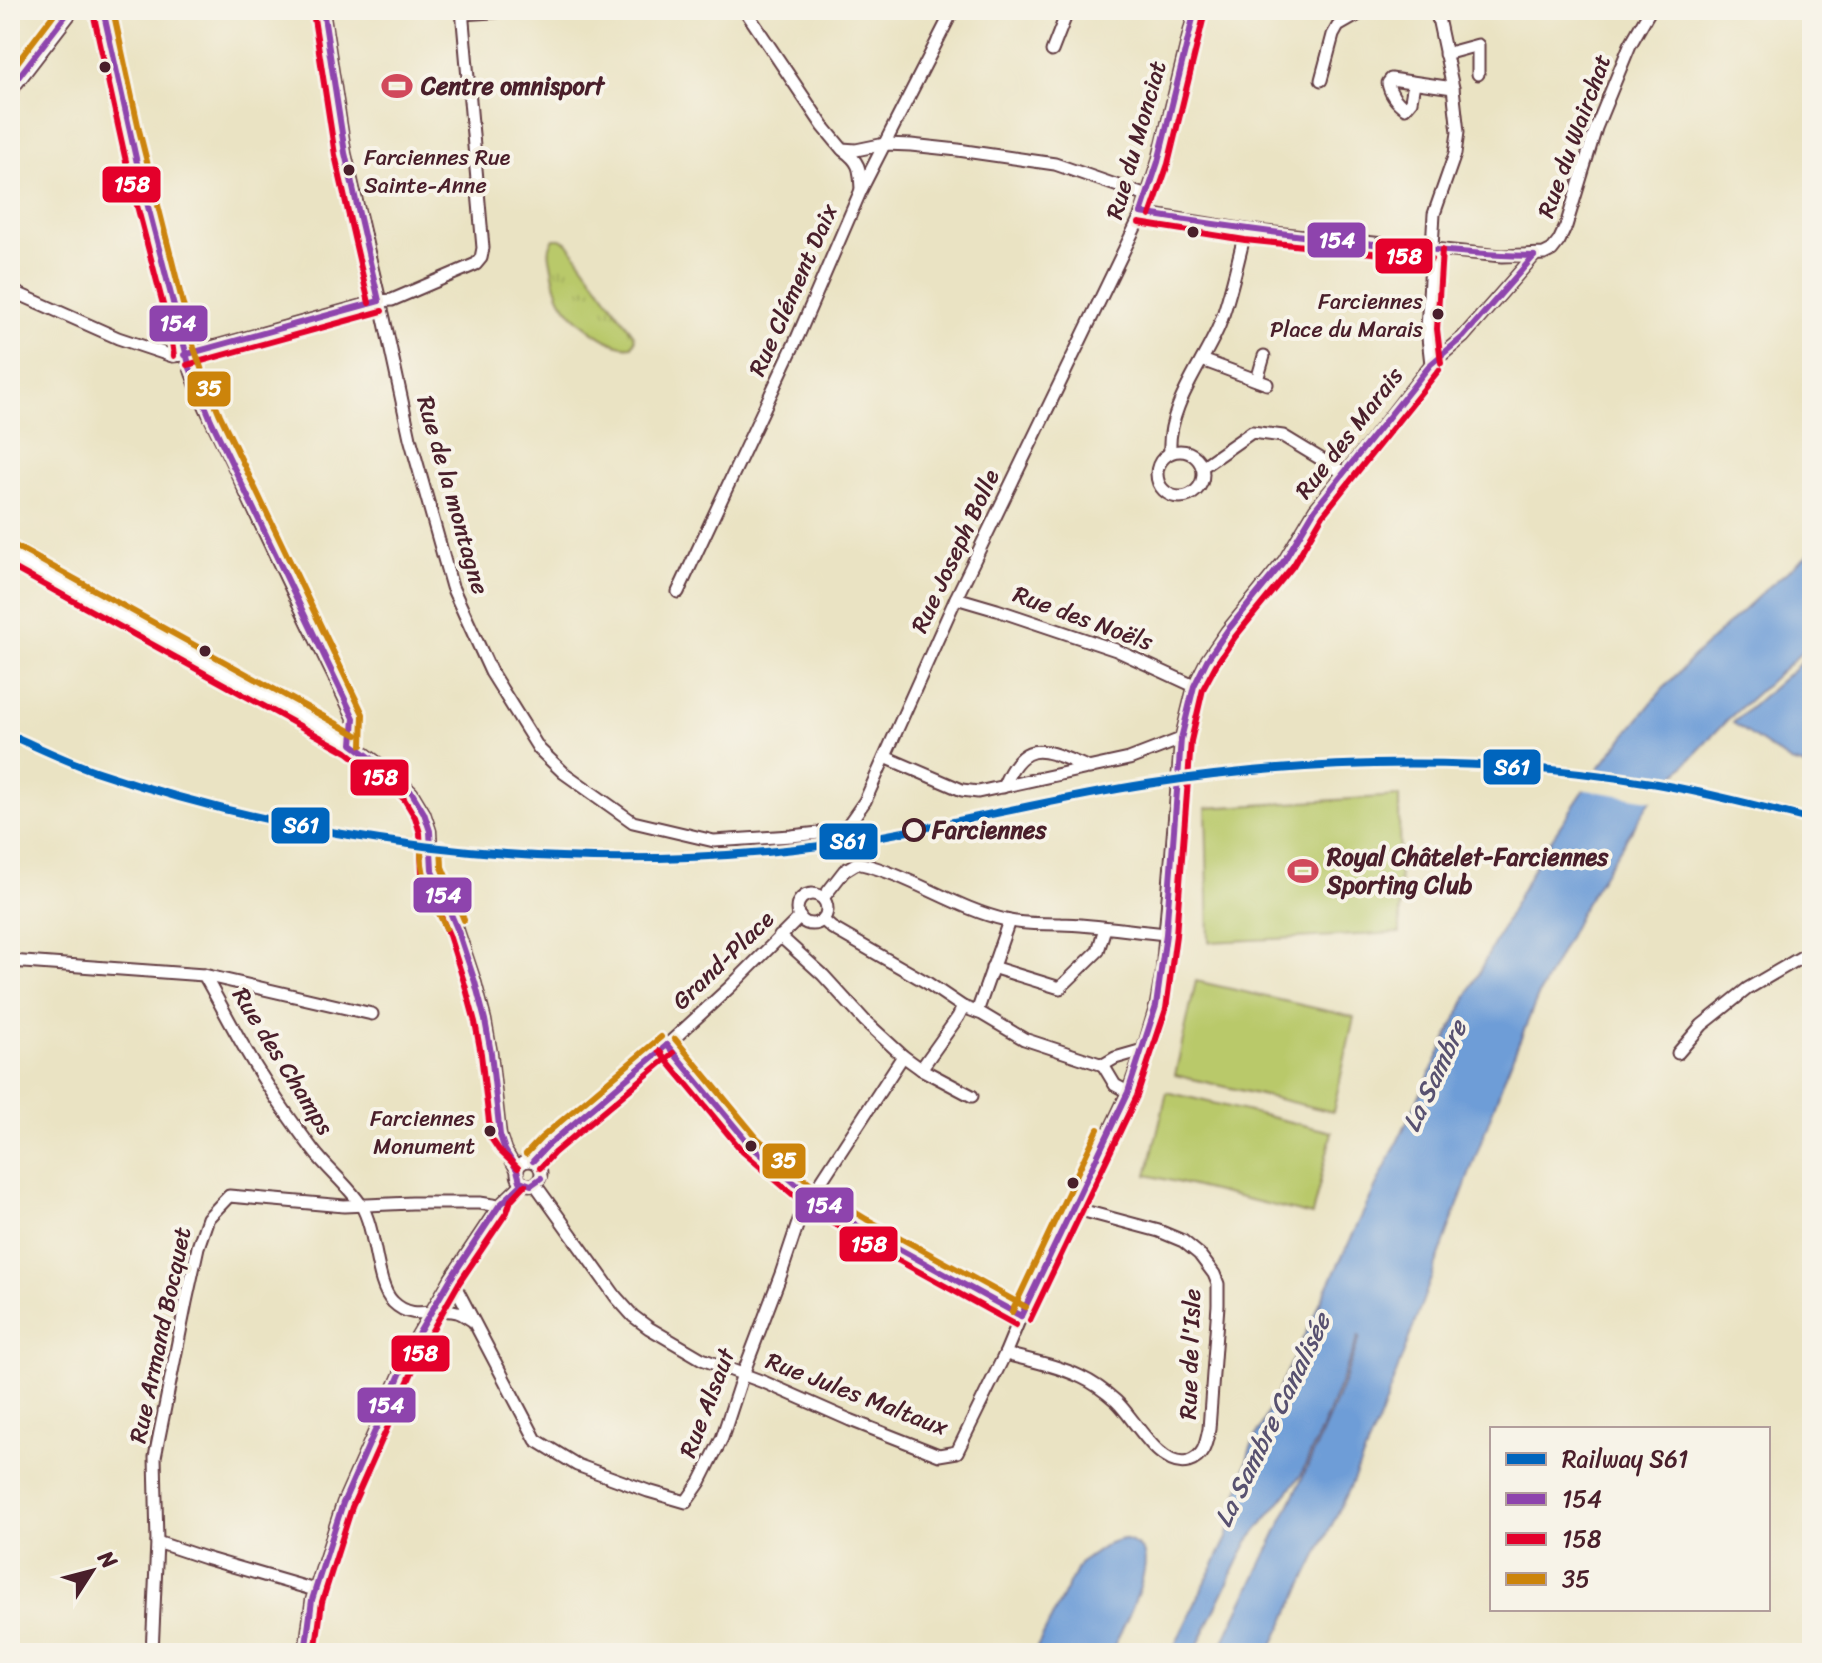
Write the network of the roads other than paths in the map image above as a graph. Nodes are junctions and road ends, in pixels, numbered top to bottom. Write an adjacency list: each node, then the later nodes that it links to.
1 (70, 10): 18 (main road)
2 (103, 10): 30 (street)
3 (323, 10): 29 (street, Rue de la montagne)
4 (524, 10): 12 (street)
5 (745, 10): 21 (street)
6 (953, 10): 20 (street, Rue Clément Daix)
7 (1068, 10): 13 (street)
8 (1195, 10): 23 (street, Rue du Monciat)
9 (1366, 10): 16 (street)
10 (1438, 10): 14 (street)
11 (1650, 10): 27 (street, Rue du Wairchat)
12 (462, 12): 29 (street)
13 (1052, 51)
14 (1445, 54): 15 (street); 19 (street)
15 (1478, 74)
16 (1321, 80)
17 (1414, 83): 19 (street)
18 (10, 88)
19 (1453, 88): 26 (street)
20 (885, 144): 21 (street); 22 (street, Rue Clément Daix); 23 (street)
21 (842, 149): 22 (street)
22 (861, 190): 39 (street, Rue Clément Daix)
23 (1147, 196): 24 (street, Rue du Monciat)
24 (1141, 213): 25 (street); 33 (street, Rue du Monciat)
25 (1246, 230): 26 (street); 32 (street)
26 (1432, 249): 27 (street); 34 (street)
27 (1534, 256): 34 (street, Rue des Marais)
28 (10, 290): 30 (street)
29 (379, 301): 30 (street); 44 (street, Rue de la montagne)
30 (184, 355): 43 (street)
31 (1264, 356): 32 (street)
32 (1202, 360): 35 (street)
33 (1068, 364): 40 (street, Rue Joseph Bolle)
34 (1431, 364): 37 (street, Rue des Marais)
35 (1170, 452): 36 (street); 36 (street)
36 (1202, 467): 37 (street)
37 (1344, 473): 41 (street, Rue des Marais)
38 (10, 555): 43 (street)
39 (678, 592)
40 (956, 598): 41 (street, Rue des Noëls); 44 (street, Rue Joseph Bolle)
41 (1194, 686): 42 (street, Rue des Marais)
42 (1181, 739): 45 (street); 52 (street)
43 (352, 744): 69 (street, Rue Jules Maltaux)
44 (885, 757): 46 (street)
45 (1090, 768): 46 (street); 46 (street)
46 (1003, 787)
47 (823, 898): 48 (street); 49 (street); 50 (street)
48 (800, 917): 49 (street); 53 (street, Grand-Place)
49 (823, 920): 58 (street)
50 (1009, 921): 51 (street); 56 (street)
51 (1105, 928): 52 (street); 56 (street)
52 (1166, 934): 62 (street)
53 (780, 936): 61 (street, Grand-Place); 64 (street)
54 (1812, 951): 63 (street)
55 (10, 961): 57 (street)
56 (992, 967): 59 (street)
57 (204, 975): 60 (street); 71 (street, Rue des Champs)
58 (963, 1007): 59 (street); 66 (street)
59 (977, 1012): 65 (street)
60 (372, 1014)
61 (667, 1045): 69 (street, Grand-Place); 70 (street)
62 (1143, 1050): 65 (street); 67 (street)
63 (1678, 1053)
64 (903, 1056): 66 (street); 70 (street, Rue Alsaut)
65 (1103, 1065): 67 (street)
66 (921, 1069): 68 (street)
67 (1128, 1092): 73 (street)
68 (972, 1096)
69 (525, 1173): 72 (street, Grand-Place); 79 (street, Rue Jules Maltaux)
70 (811, 1197): 76 (street); 79 (street, Rue Alsaut)
71 (361, 1206): 72 (street, Rue Armand Bocquet); 75 (street, Rue des Champs); 80 (street, Rue Armand Bocquet)
72 (499, 1206): 74 (street, Grand-Place)
73 (1073, 1208): 76 (street); 78 (street, Rue de l'Isle)
74 (451, 1278): 75 (street, Grand-Place); 77 (street, Rue Alsaut)
75 (430, 1314): 77 (street); 81 (street, Grand-Place)
76 (1021, 1316): 78 (street)
77 (474, 1321): 79 (street, Rue Alsaut)
78 (1005, 1354): 79 (street, Rue Jules Maltaux)
79 (743, 1374)
80 (157, 1542): 81 (street); 82 (street, Rue Armand Bocquet)
81 (315, 1590): 83 (street, Grand-Place)
82 (152, 1653)
83 (305, 1653)

